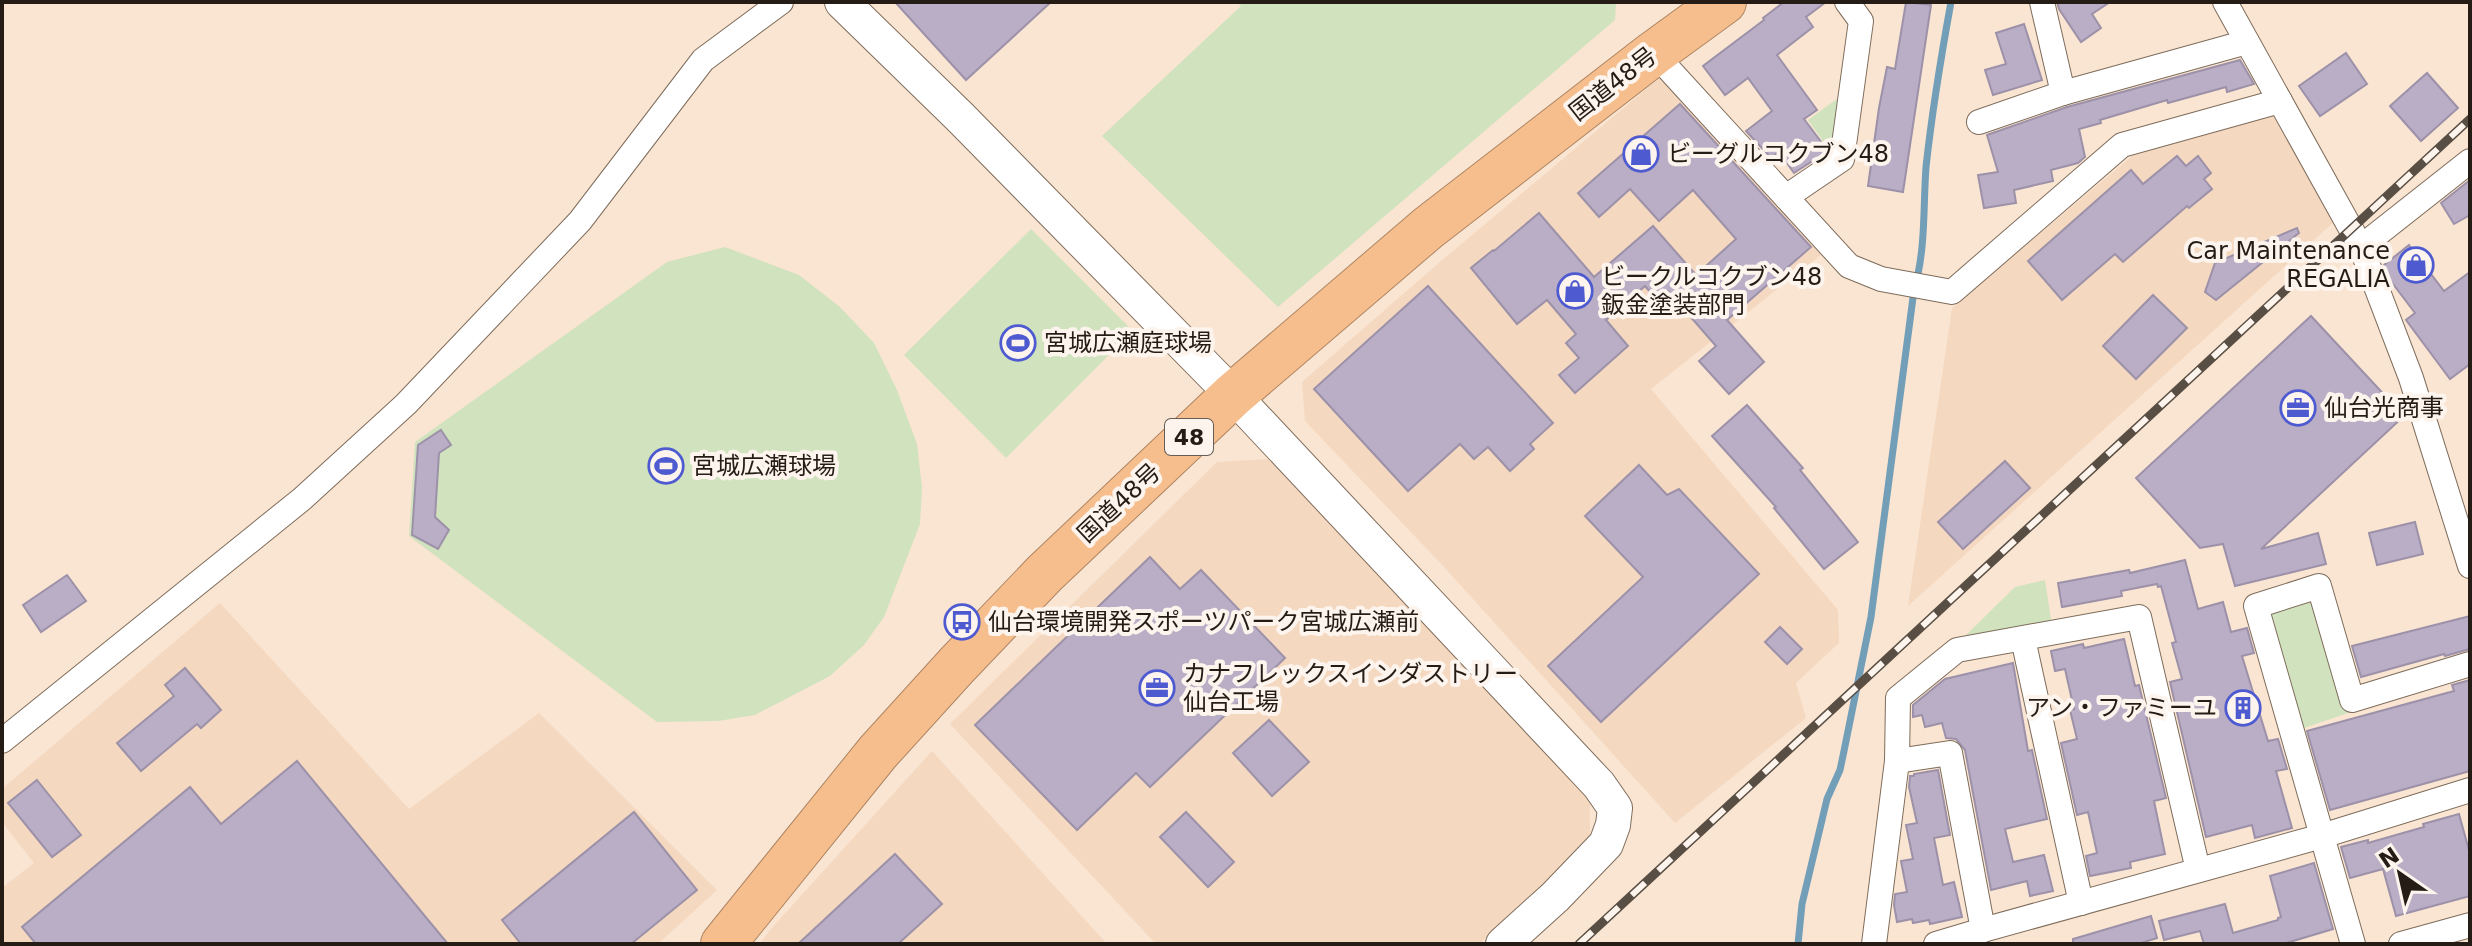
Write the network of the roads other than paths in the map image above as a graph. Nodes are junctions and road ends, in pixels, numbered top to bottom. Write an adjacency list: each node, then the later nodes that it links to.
1 (781, 2): 19 (street)
2 (842, 2): 15 (street)
3 (1724, 2): 8 (highway, 国道48号 / 48)
4 (1847, 2): 13 (street)
5 (2042, 2): 9 (street)
6 (2225, 2): 7 (street)
7 (2247, 42): 9 (street); 10 (street)
8 (1654, 53): 13 (street); 15 (highway, 国道48号 / 48)
9 (2063, 93): 11 (street)
10 (2280, 101): 13 (street); 14 (street)
11 (1979, 122)
12 (2470, 161): 14 (street)
13 (1786, 197)
14 (2361, 247): 16 (street)
15 (1233, 395): 27 (highway, 国道48号 / 48); 28 (street)
16 (2470, 566)
17 (2023, 639): 20 (street); 23 (street); 24 (street)
18 (2470, 664): 22 (street)
19 (2, 741)
20 (1897, 761): 26 (street); 29 (street)
21 (2470, 790): 22 (street)
22 (2322, 836): 23 (street); 31 (street)
23 (2198, 870): 24 (street)
24 (2081, 903): 26 (street)
25 (2470, 925): 32 (street)
26 (1983, 930): 30 (street)
27 (723, 944)
28 (1503, 944)
29 (1874, 944)
30 (1936, 944)
31 (2353, 944)
32 (2401, 944)

